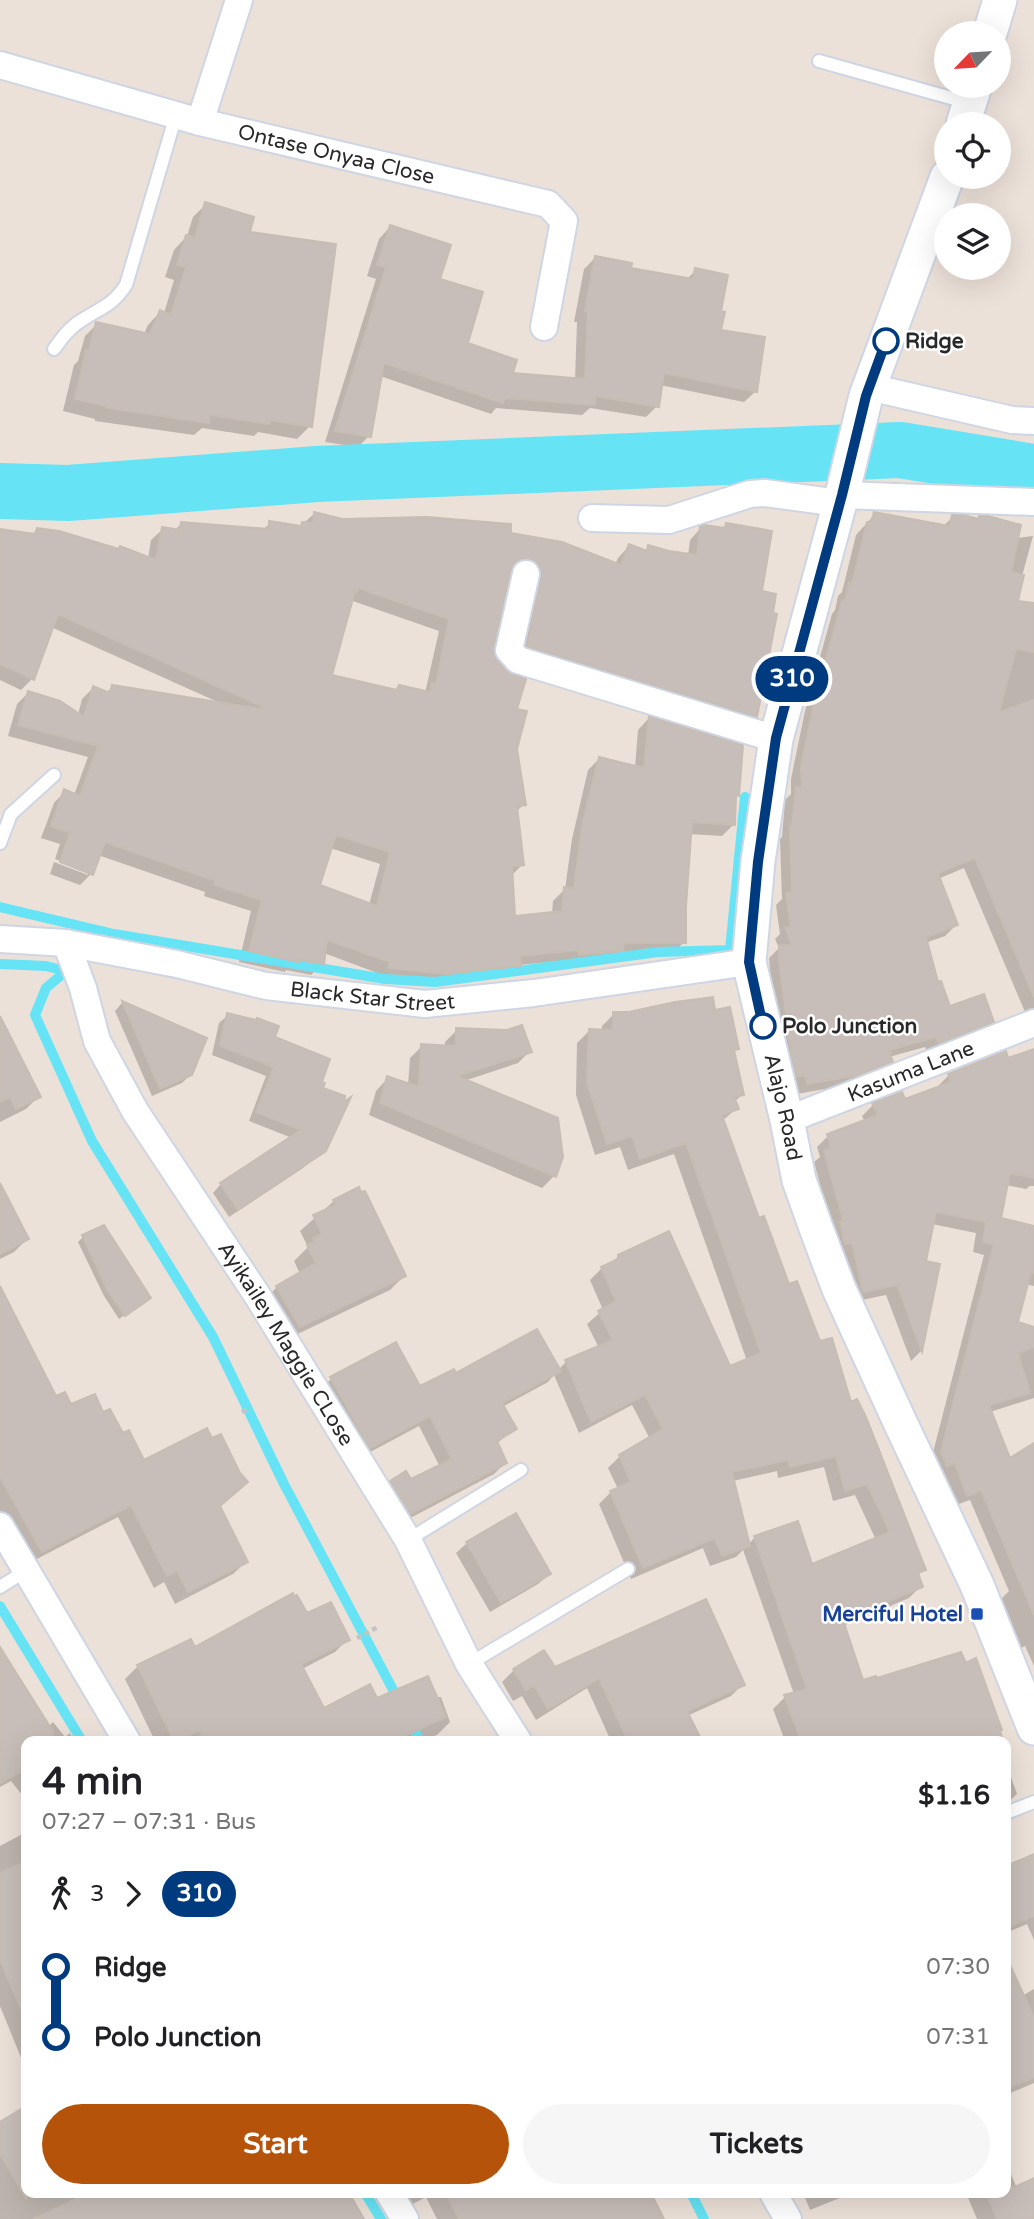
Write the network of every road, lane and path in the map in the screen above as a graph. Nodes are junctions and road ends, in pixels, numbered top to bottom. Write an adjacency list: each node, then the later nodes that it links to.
1 (239, 0): 7 (street)
2 (1000, 0): 3 (street)
3 (994, 21)
4 (819, 61): 6 (lane)
5 (0, 65): 7 (street, Ontase Onyaa Close)
6 (969, 105)
7 (188, 118): 9 (street, Ontase Onyaa Close); 10 (lane)
8 (943, 189): 11 (street, Alajo Road)
9 (544, 327)
10 (54, 349)
11 (867, 392): 12 (street); 13 (street, Alajo Road)
12 (1034, 421)
13 (841, 496): 14 (street); 15 (street); 17 (street, Alajo Road)
14 (1034, 502)
15 (592, 518)
16 (526, 574): 17 (street)
17 (776, 738): 22 (street, Alajo Road)
18 (54, 775): 19 (lane)
19 (0, 842)
20 (0, 939): 21 (street, Black Star Street)
21 (66, 943): 22 (street, Black Star Street); 29 (street, Ayikailey Maggie CLose)
22 (749, 962): 24 (street, Alajo Road)
23 (1034, 1023): 24 (street, Kasuma Lane)
24 (787, 1120): 36 (street, Alajo Road)
25 (250, 1408): 26 (path)
26 (242, 1412)
27 (522, 1470): 29 (lane)
28 (0, 1526): 31 (street)
29 (408, 1540): 35 (street, Ayikailey Maggie CLose)
30 (628, 1569): 35 (lane)
31 (27, 1570): 32 (lane); 37 (street)
32 (0, 1587)
33 (377, 1627): 34 (path)
34 (357, 1638)
35 (469, 1664): 38 (street, Ayikailey Maggie CLose)
36 (1034, 1728)
37 (124, 1736)
38 (515, 1736)
39 (1034, 1801): 40 (lane)
40 (1011, 1811)
41 (392, 2198): 43 (street)
42 (777, 2198): 44 (street)
43 (405, 2219)
44 (789, 2219)

